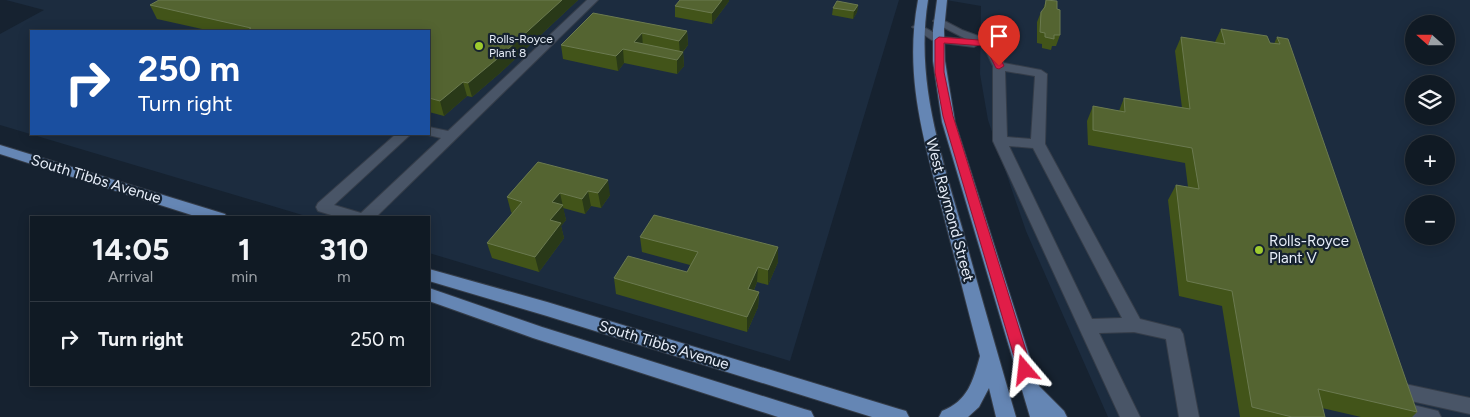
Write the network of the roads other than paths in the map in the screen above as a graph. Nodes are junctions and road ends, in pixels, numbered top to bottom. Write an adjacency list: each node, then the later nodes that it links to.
1 (593, 0): 11 (lane)
2 (922, 0): 5 (main road, West Raymond Street)
3 (942, 0): 4 (main road, West Raymond Street)
4 (939, 21): 6 (main road, West Raymond Street); 7 (lane)
5 (918, 27): 6 (lane); 22 (main road, West Raymond Street)
6 (939, 40): 7 (lane); 23 (main road, West Raymond Street)
7 (988, 43): 8 (lane)
8 (999, 66): 12 (lane); 13 (lane)
9 (430, 130): 11 (lane)
10 (403, 135): 16 (lane)
11 (452, 136): 17 (lane)
12 (1000, 142): 13 (lane); 21 (lane)
13 (1038, 144): 20 (lane)
14 (0, 150): 15 (main road, South Tibbs Avenue)
15 (214, 216)
16 (353, 216)
17 (367, 216)
18 (430, 275): 28 (main road, South Tibbs Avenue)
19 (430, 294): 27 (main road, South Tibbs Avenue)
20 (1134, 325): 21 (lane); 34 (lane)
21 (1087, 326): 33 (lane)
22 (989, 355): 29 (main road); 30 (main road, West Raymond Street)
23 (1031, 388): 31 (main road, West Raymond Street); 32 (main road)
24 (1389, 388): 25 (lane)
25 (1470, 406)
26 (1396, 409): 35 (lane)
27 (804, 417)
28 (899, 417)
29 (949, 417)
30 (1006, 417)
31 (1040, 417)
32 (1057, 417)
33 (1130, 417)
34 (1189, 417)
35 (1431, 417)

